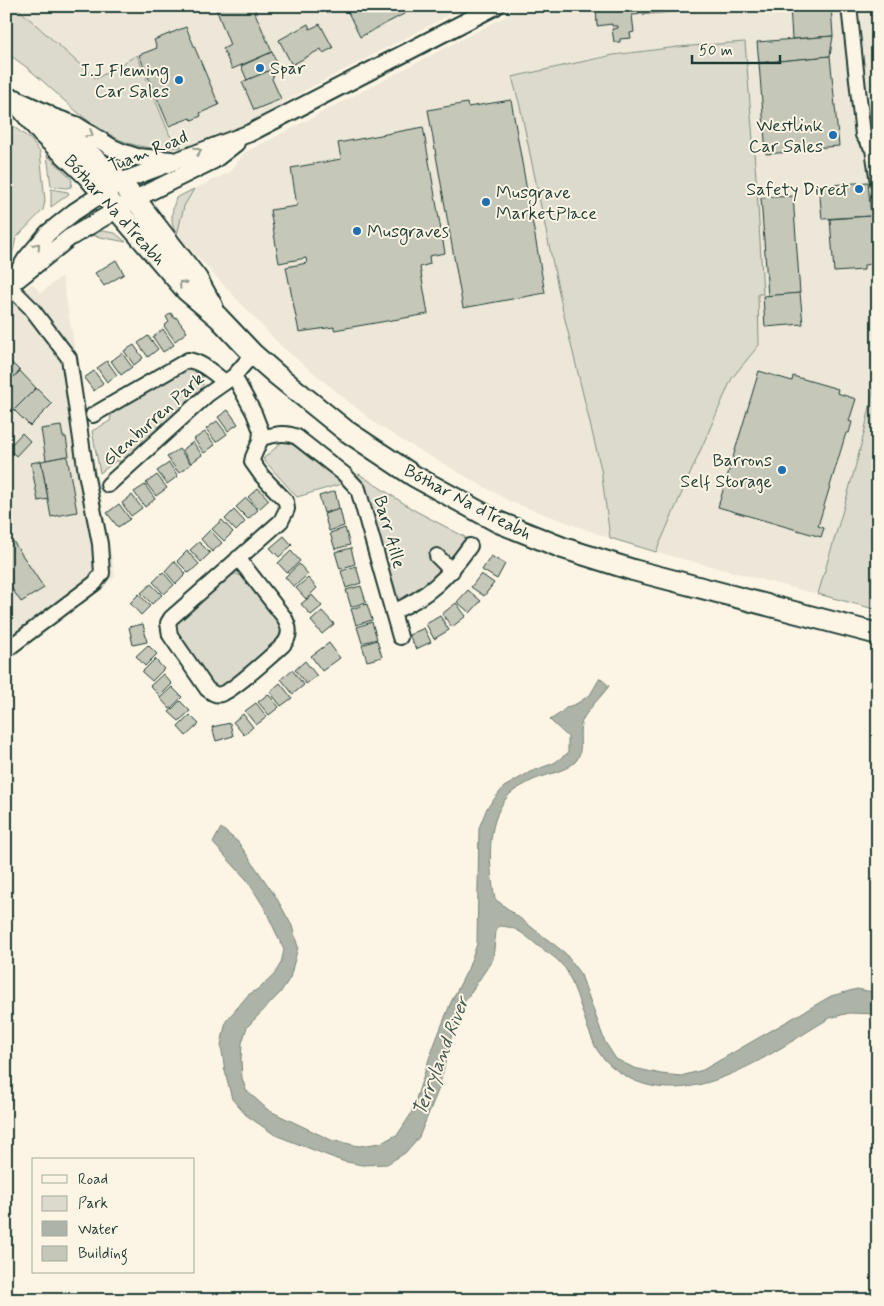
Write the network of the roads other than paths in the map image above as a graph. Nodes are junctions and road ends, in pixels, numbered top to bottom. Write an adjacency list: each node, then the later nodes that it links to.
1 (496, 6): 5 (main road, Tuam Road)
2 (849, 6): 8 (street)
3 (10, 97): 4 (highway, Bóthar Na dTreabh); 9 (highway, Bóthar Na dTreabh)
4 (46, 115): 6 (main road, one-way to 6); 7 (highway, Bóthar Na dTreabh)
5 (250, 133): 6 (main road, Tuam Road, one-way to 5); 10 (main road, Tuam Road)
6 (173, 161): 7 (main road, Tuam Road)
7 (120, 182): 9 (main road, Tuam Road); 10 (highway, Bóthar Na dTreabh)
8 (878, 183)
9 (102, 192): 11 (highway, Bóthar Na dTreabh); 12 (main road, Tuam Road, one-way to 9)
10 (135, 199): 11 (main road, Tuam Road); 13 (highway, Bóthar Na dTreabh)
11 (116, 209): 12 (main road, Tuam Road); 13 (highway, Bóthar Na dTreabh, one-way to 11)
12 (8, 287): 26 (street)
13 (218, 317): 14 (highway, Bóthar Na dTreabh)
14 (253, 354): 15 (street, Glenburren Park); 24 (highway, Bóthar Na dTreabh)
15 (229, 379): 16 (street, Glenburren Park); 17 (street, Glenburren Park); 18 (street, Glenburren Park)
16 (93, 415)
17 (261, 438): 21 (street); 23 (street, Barr Aille)
18 (108, 485)
19 (470, 546): 22 (street)
20 (437, 556): 22 (street)
21 (238, 558): 21 (street)
22 (452, 571): 23 (street)
23 (393, 612): 25 (street, Barr Aille)
24 (878, 634)
25 (400, 637)
26 (6, 650)

